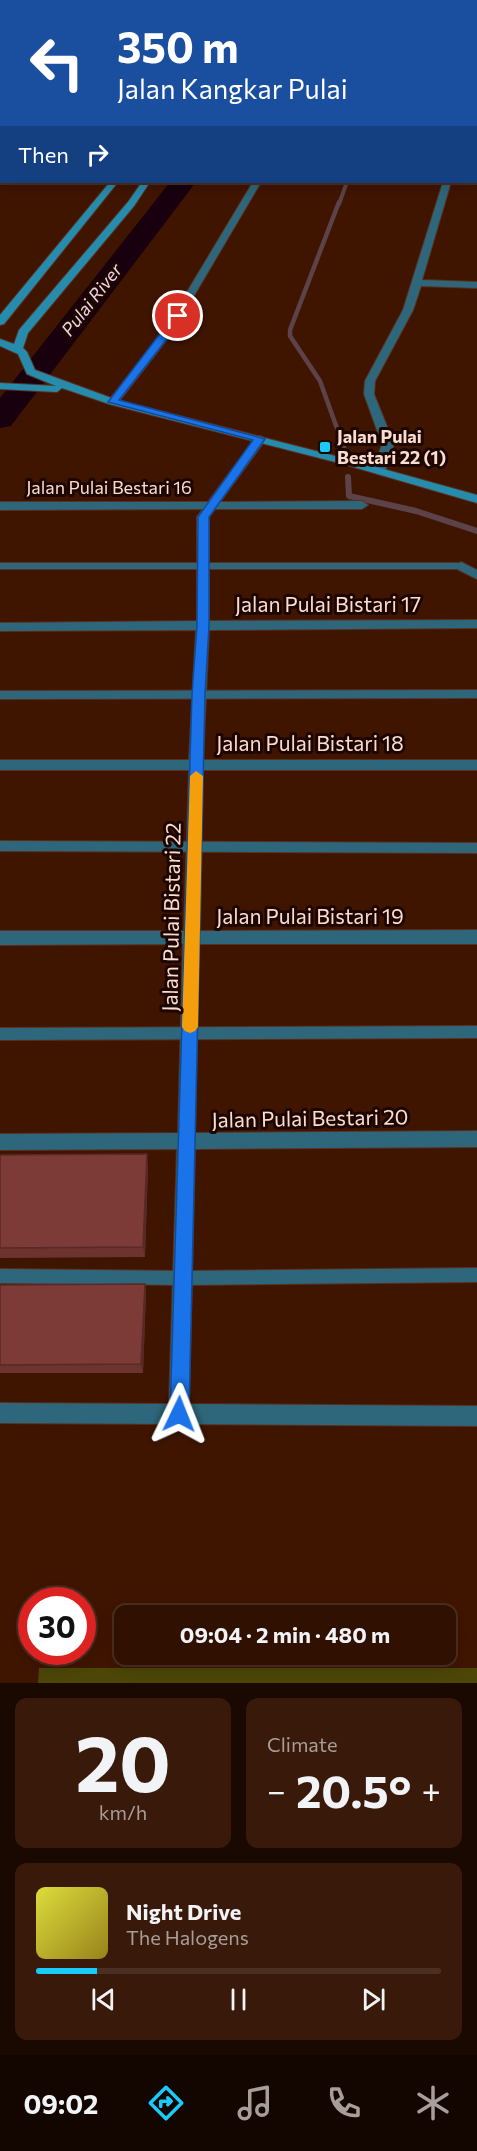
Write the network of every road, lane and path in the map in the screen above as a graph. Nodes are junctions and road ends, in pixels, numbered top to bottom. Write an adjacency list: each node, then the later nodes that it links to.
1 (113, 183): 7 (main road)
2 (145, 183): 9 (main road)
3 (256, 183): 13 (street)
4 (447, 183): 5 (street)
5 (418, 283): 6 (street); 15 (street)
6 (477, 285)
7 (0, 322)
8 (0, 342): 9 (main road)
9 (18, 348): 10 (main road)
10 (26, 361): 11 (main road); 12 (main road)
11 (39, 382): 12 (main road); 13 (main road)
12 (0, 386)
13 (113, 402): 14 (main road)
14 (260, 439): 15 (main road); 19 (street, Jalan Pulai Bistari 22)
15 (380, 471): 16 (main road)
16 (477, 499)
17 (362, 505): 19 (street, Jalan Pulai Bestari 16)
18 (0, 506): 19 (street, Jalan Pulai Bestari 16)
19 (210, 506): 21 (street, Jalan Pulai Bistari 22)
20 (0, 566): 21 (lane)
21 (202, 566): 22 (lane); 25 (street, Jalan Pulai Bistari 22)
22 (461, 566): 23 (street)
23 (477, 575)
24 (477, 624): 25 (street, Jalan Pulai Bistari 17)
25 (203, 626): 26 (street, Jalan Pulai Bistari 17); 27 (street, Jalan Pulai Bistari 22)
26 (0, 627)
27 (198, 694): 28 (lane); 29 (lane); 32 (street, Jalan Pulai Bistari 22)
28 (477, 694)
29 (0, 695)
30 (0, 765): 32 (street, Jalan Pulai Bistari 18)
31 (477, 765): 32 (street, Jalan Pulai Bistari 18)
32 (197, 766): 34 (street, Jalan Pulai Bistari 22)
33 (0, 846): 34 (lane)
34 (195, 847): 35 (lane); 38 (street, Jalan Pulai Bistari 22)
35 (477, 848)
36 (477, 937): 38 (street, Jalan Pulai Bistari 19)
37 (0, 938): 38 (street, Jalan Pulai Bistari 19)
38 (192, 939): 41 (street, Jalan Pulai Bistari 22)
39 (477, 1032): 41 (lane)
40 (0, 1034): 41 (lane)
41 (190, 1034): 44 (street, Jalan Pulai Bistari 22)
42 (477, 1139): 44 (street, Jalan Pulai Bestari 20)
43 (0, 1142): 44 (street, Jalan Pulai Bestari 20)
44 (187, 1142): 47 (street, Jalan Pulai Bistari 22)
45 (477, 1275): 47 (lane)
46 (0, 1276): 47 (lane)
47 (184, 1278): 49 (street, Jalan Pulai Bistari 22)
48 (0, 1413): 49 (street)
49 (179, 1414): 50 (street)
50 (477, 1416)

